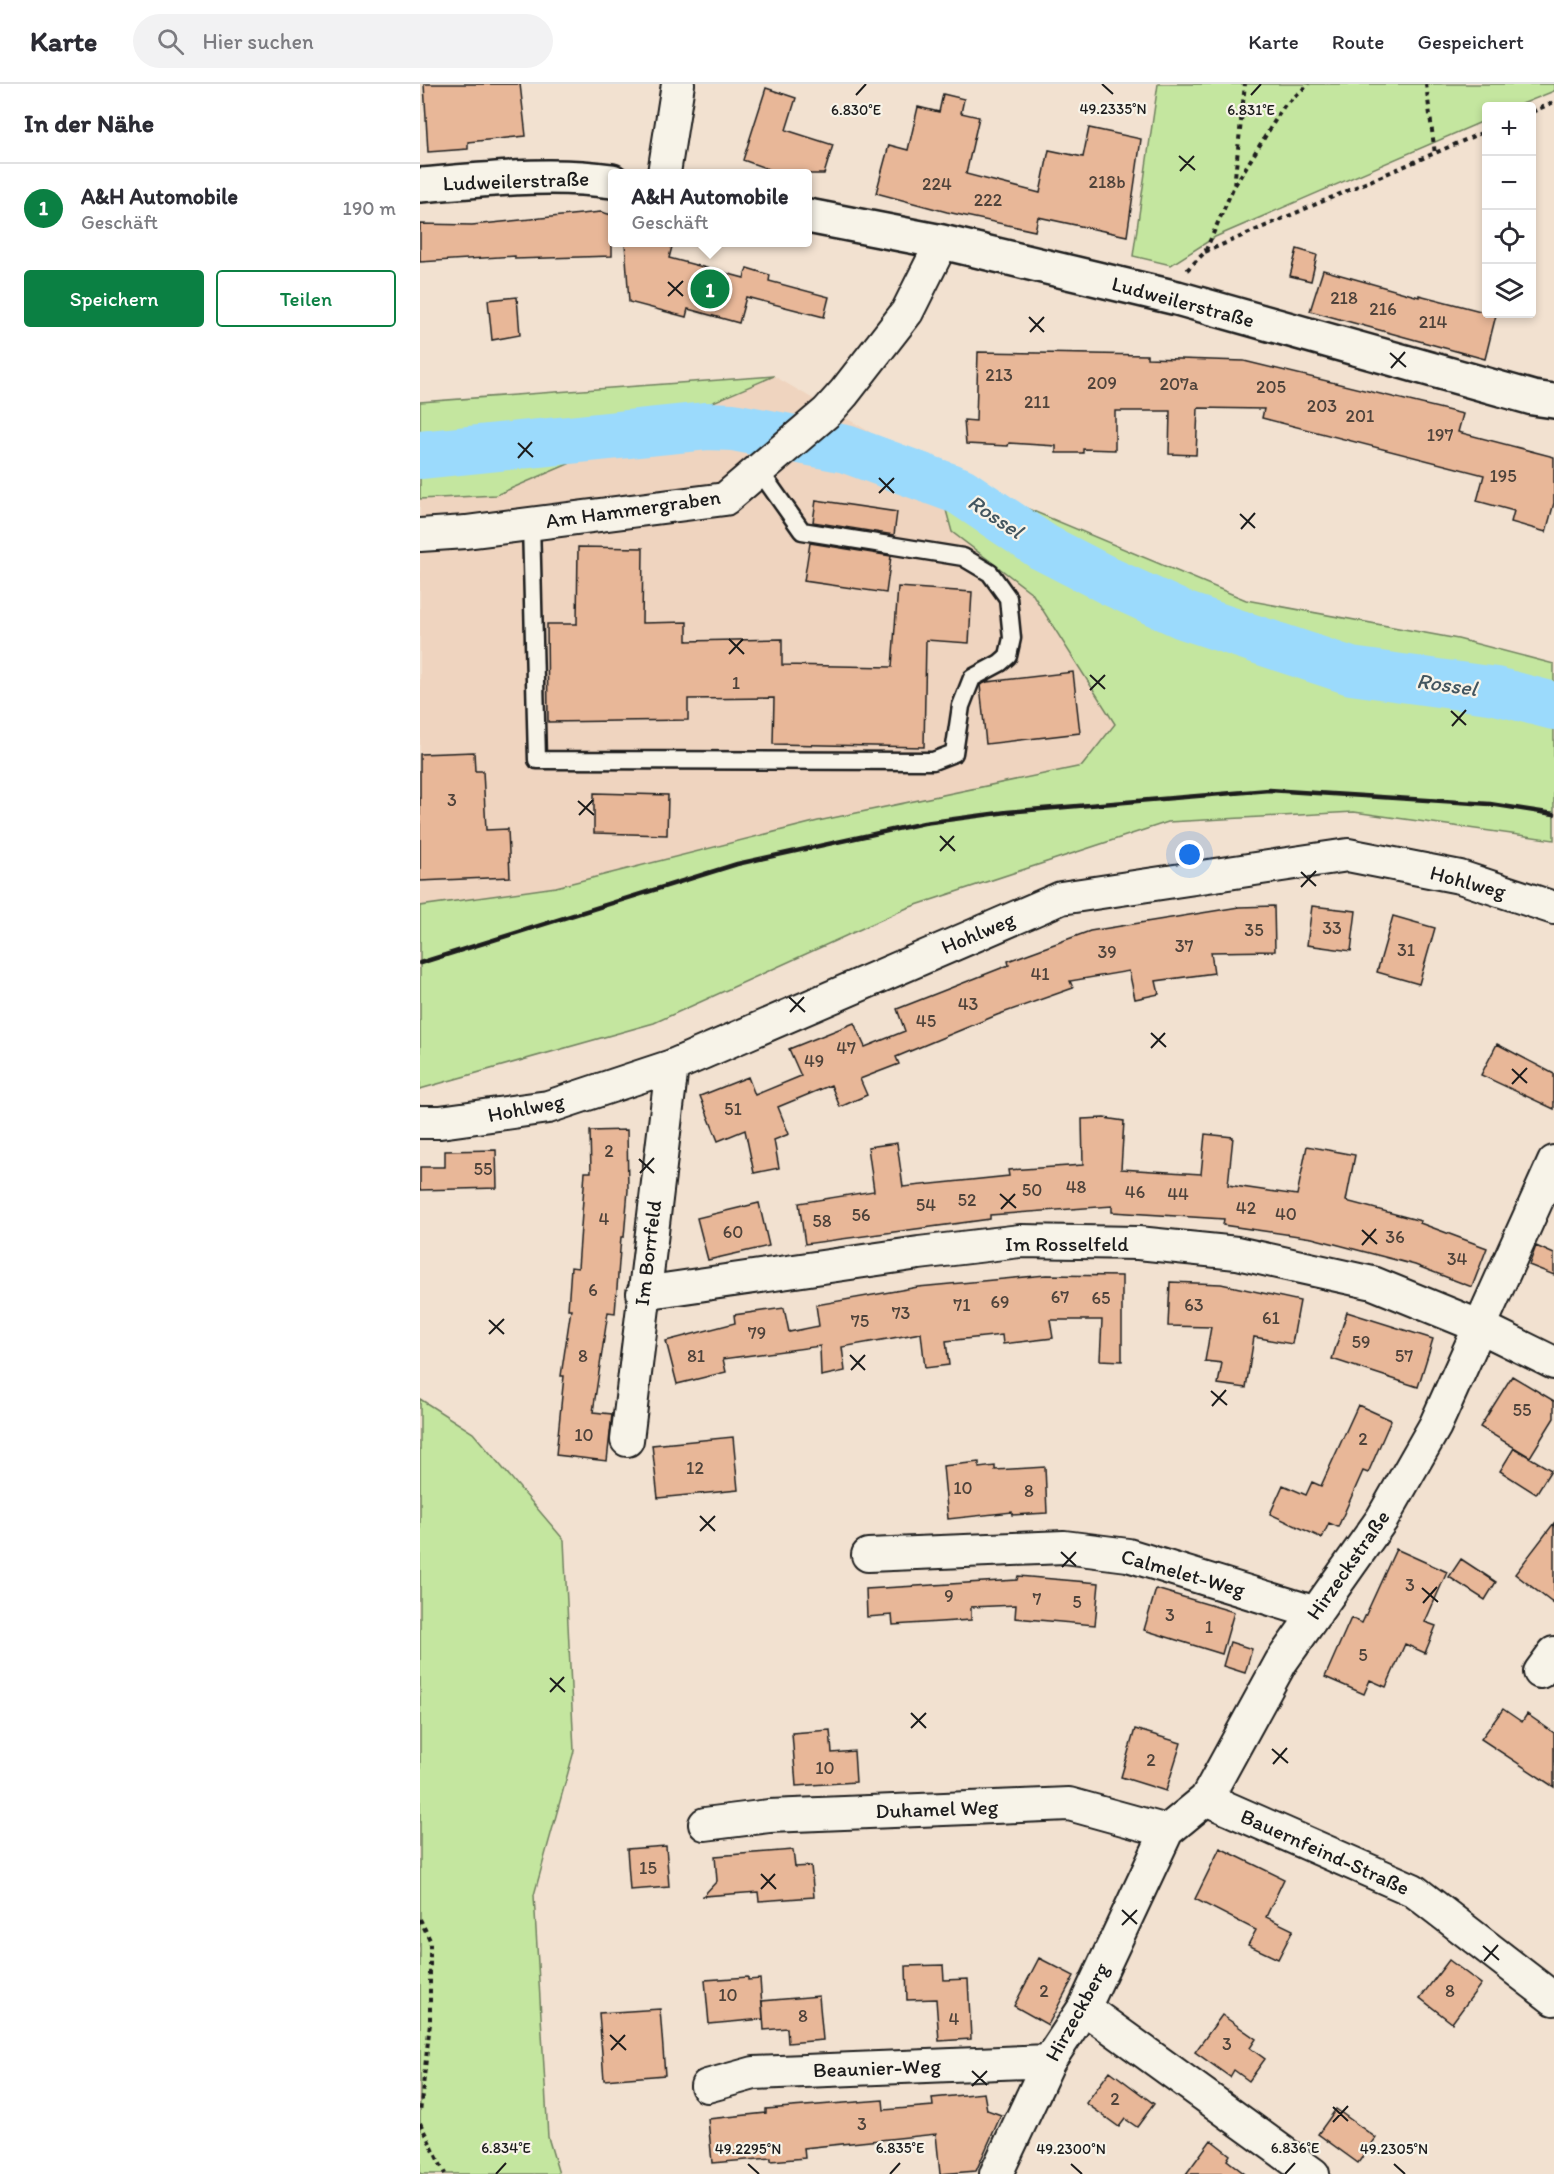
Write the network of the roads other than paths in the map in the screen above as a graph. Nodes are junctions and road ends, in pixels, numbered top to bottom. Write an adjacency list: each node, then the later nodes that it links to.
1 (678, 84): 2 (street)
2 (665, 169)
3 (608, 180): 4 (main road, Ludweilerstraße)
4 (420, 185)
5 (812, 217): 6 (main road, Ludweilerstraße)
6 (942, 242): 7 (main road, Ludweilerstraße); 8 (street, Am Hammergraben)
7 (1554, 401)
8 (767, 464): 9 (street, Am Hammergraben); 9 (lane)
9 (531, 524): 10 (street, Am Hammergraben)
10 (420, 535)
11 (1554, 908): 12 (street, Hohlweg)
12 (672, 1066): 13 (street, Hohlweg); 15 (street, Im Borrfeld)
13 (420, 1122)
14 (1554, 1162): 16 (street)
15 (643, 1293): 16 (street, Im Rosselfeld); 18 (street, Im Borrfeld)
16 (1481, 1327): 17 (street, Im Rosselfeld); 20 (street, Hirzeckstraße)
17 (1554, 1363)
18 (627, 1440)
19 (868, 1555): 20 (street, Calmelet-Weg)
20 (1316, 1612): 21 (street, Hirzeckstraße)
21 (1206, 1799): 23 (street, Hirzeckberg); 24 (street, Bauernfeind-Straße)
22 (705, 1824): 23 (street, Duhamel Weg)
23 (1167, 1832): 25 (street, Hirzeckberg)
24 (1554, 1999)
25 (1084, 2008): 26 (street, Hirzeckberg); 29 (street)
26 (1049, 2061): 27 (street, Beaunier-Weg); 28 (street, Hirzeckberg)
27 (707, 2085)
28 (996, 2174)
29 (1313, 2174)

